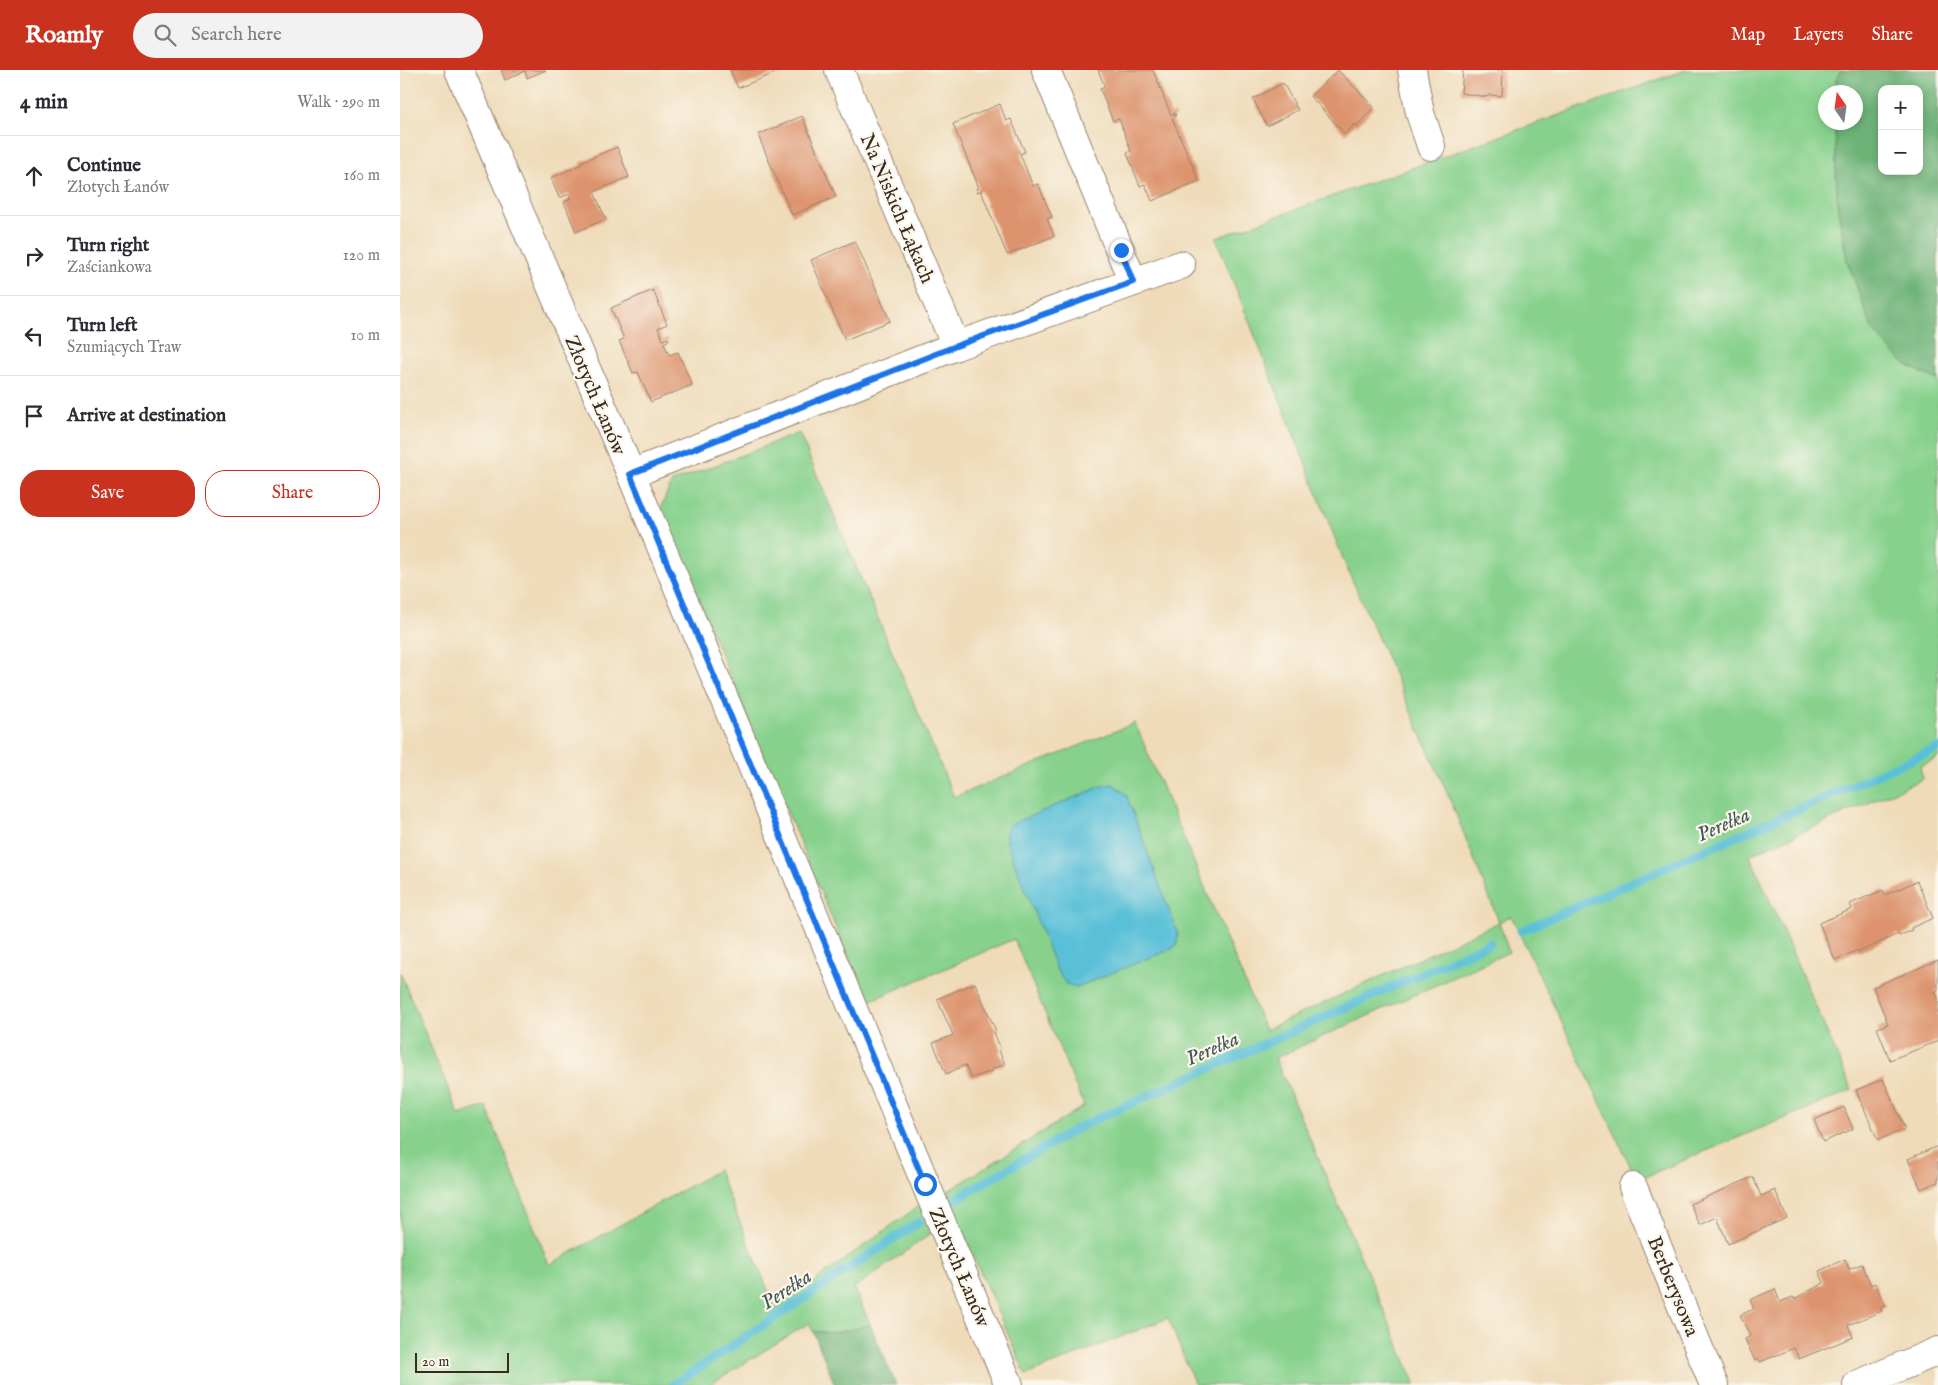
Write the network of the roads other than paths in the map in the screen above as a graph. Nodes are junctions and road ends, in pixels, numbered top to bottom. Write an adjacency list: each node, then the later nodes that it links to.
1 (459, 70): 9 (street, Złotych Łanów)
2 (839, 70): 8 (street, Na Niskich Łąkach)
3 (1046, 70): 7 (street)
4 (1412, 70): 5 (street)
5 (1431, 146)
6 (1181, 265): 7 (street)
7 (1133, 282): 8 (street)
8 (956, 346): 9 (street)
9 (630, 474): 12 (street, Złotych Łanów)
10 (1633, 1187): 13 (street, Berberysowa)
11 (1938, 1351): 14 (street)
12 (1009, 1385)
13 (1714, 1385)
14 (1857, 1385)

